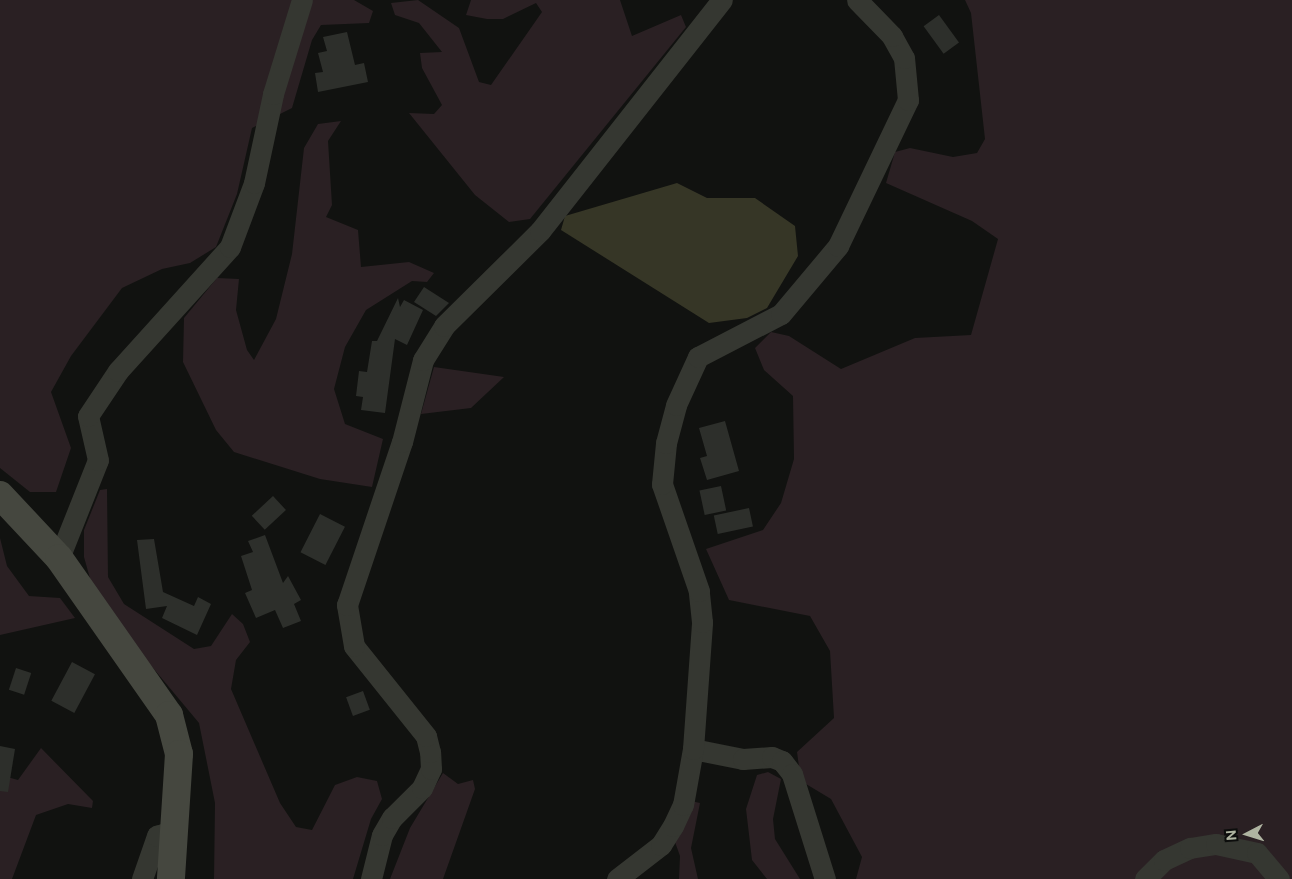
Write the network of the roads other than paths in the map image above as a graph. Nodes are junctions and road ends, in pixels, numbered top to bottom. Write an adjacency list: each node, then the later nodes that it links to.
1 (302, 0): 5 (street)
2 (722, 0): 10 (street)
3 (857, 0): 6 (street)
4 (0, 495): 5 (street)
5 (59, 558): 7 (street)
6 (693, 749): 11 (street); 12 (street)
7 (174, 830): 8 (street); 9 (street)
8 (142, 879)
9 (171, 879)
10 (371, 879)
11 (617, 879)
12 (825, 879)
13 (1145, 879): 14 (street)
14 (1279, 879)

